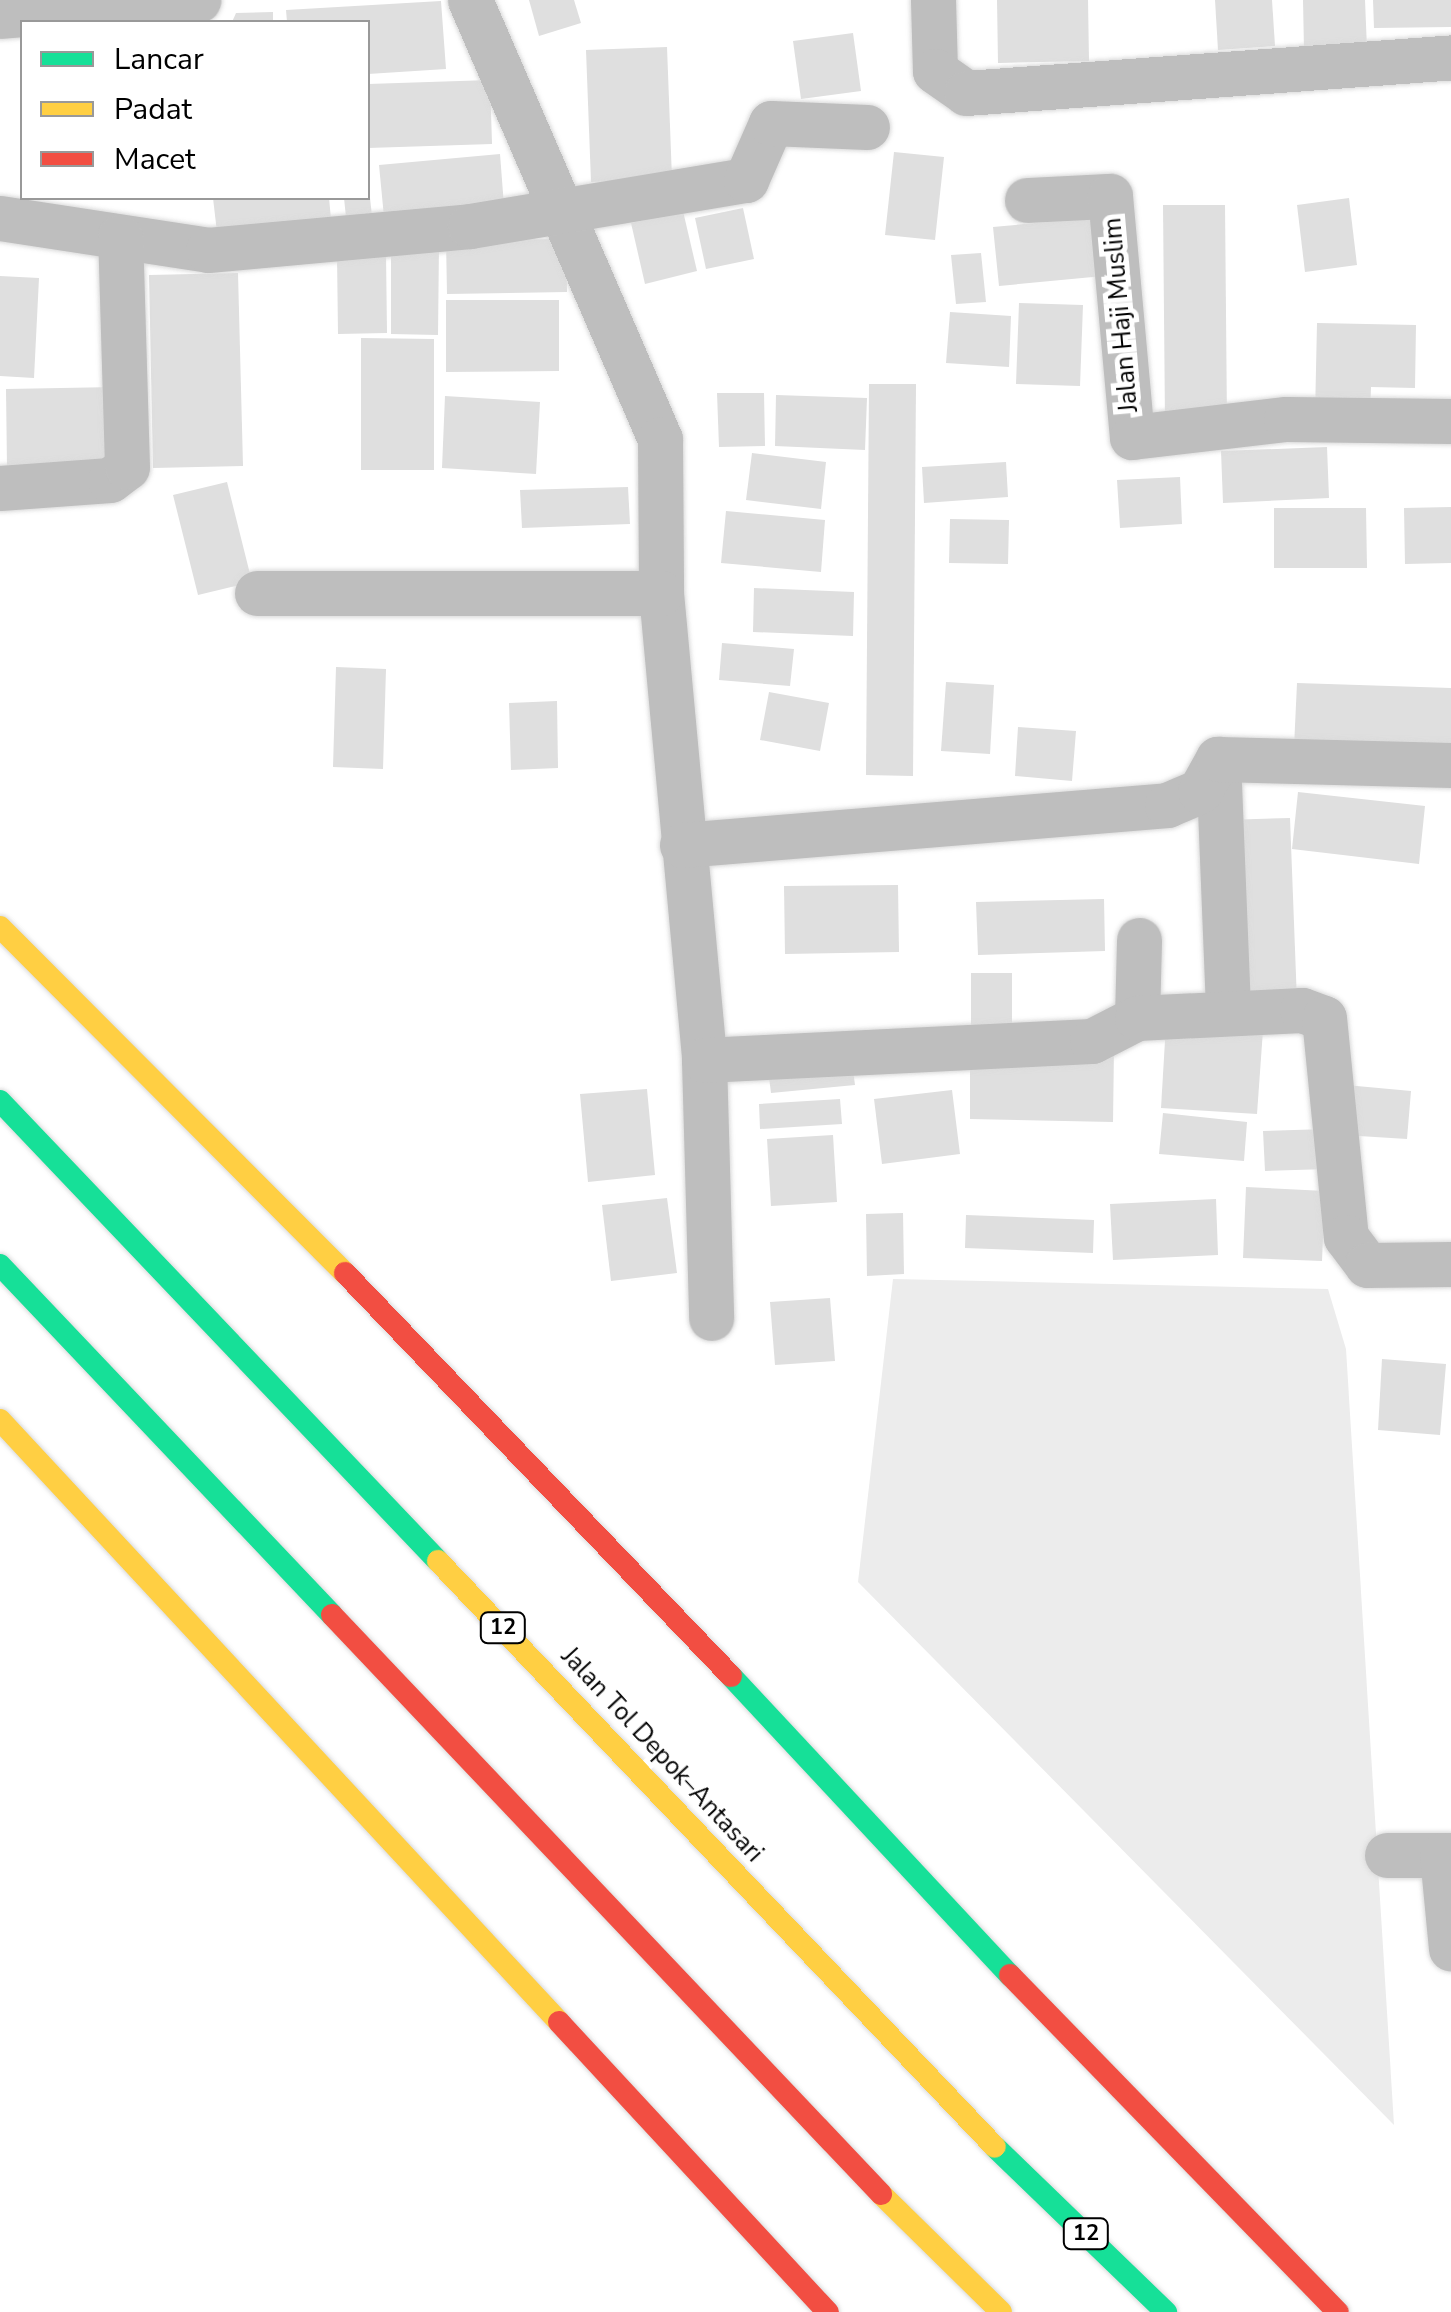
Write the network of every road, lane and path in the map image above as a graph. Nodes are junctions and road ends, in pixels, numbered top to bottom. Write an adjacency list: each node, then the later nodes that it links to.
1 (0, 0): 5 (street)
2 (198, 0): 5 (street)
3 (470, 0): 9 (street)
4 (933, 0): 6 (street)
5 (0, 17)
6 (1451, 57)
7 (867, 127): 9 (street)
8 (1027, 200): 12 (street, Jalan Haji Muslim)
9 (562, 206): 11 (street); 15 (street)
10 (0, 218): 11 (street)
11 (120, 237): 13 (street)
12 (1451, 421)
13 (0, 488)
14 (257, 593): 15 (street)
15 (660, 593): 18 (street)
16 (1218, 760): 17 (street); 18 (street); 21 (street)
17 (1451, 764)
18 (682, 844): 23 (street)
19 (0, 926): 35 (highway)
20 (1139, 940): 22 (street)
21 (1228, 1012): 22 (street); 25 (street)
22 (1137, 1018): 23 (street)
23 (704, 1060): 27 (street)
24 (0, 1100): 34 (highway, Jalan Tol Depok–Antasari / 12)
25 (1451, 1264)
26 (0, 1265): 33 (highway)
27 (711, 1318)
28 (0, 1420): 32 (highway)
29 (1387, 1855): 30 (street)
30 (1446, 1855): 31 (street)
31 (1451, 1949)
32 (828, 2312)
33 (1001, 2312)
34 (1166, 2312)
35 (1338, 2312)

